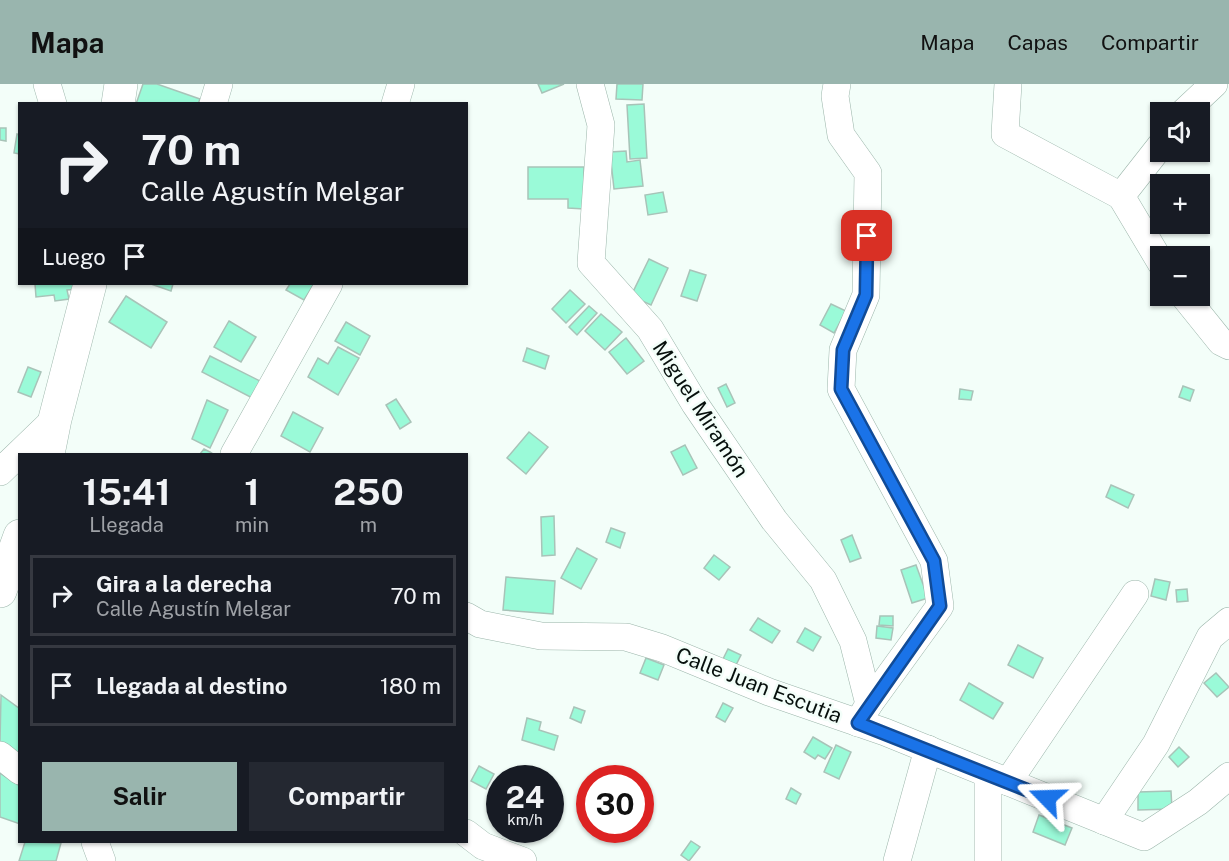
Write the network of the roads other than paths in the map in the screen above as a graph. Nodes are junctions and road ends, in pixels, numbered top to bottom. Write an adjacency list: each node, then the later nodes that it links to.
1 (46, 84): 9 (street)
2 (121, 84): 10 (main road)
3 (219, 84): 11 (street)
4 (401, 84): 12 (street)
5 (590, 84): 32 (street, Miguel Miramón)
6 (837, 84): 32 (street)
7 (1008, 84): 15 (street)
8 (1214, 84): 13 (street)
9 (52, 102)
10 (118, 102)
11 (214, 102)
12 (396, 102)
13 (1195, 102)
14 (1150, 158): 15 (street)
15 (1120, 196): 16 (street)
16 (1151, 246)
17 (90, 285): 21 (main road)
18 (328, 285): 24 (street)
19 (1192, 306): 20 (street)
20 (1229, 346)
21 (55, 419): 22 (street); 23 (main road)
22 (20, 453)
23 (48, 453)
24 (235, 453)
25 (18, 455): 26 (street)
26 (0, 472)
27 (18, 542): 28 (main road)
28 (0, 591)
29 (1135, 594): 37 (street)
30 (468, 617): 32 (street, Calle Juan Escutia)
31 (1229, 621): 38 (street)
32 (863, 713): 33 (street, Calle Juan Escutia)
33 (928, 749): 37 (street, Calle Juan Escutia); 43 (street)
34 (0, 755): 35 (street)
35 (18, 769)
36 (1229, 776): 38 (street, Calle Juan Escutia)
37 (998, 779): 38 (street, Calle Juan Escutia); 44 (street)
38 (1104, 821)
39 (468, 835): 42 (street)
40 (95, 843): 41 (street)
41 (102, 861)
42 (523, 861)
43 (897, 861)
44 (988, 861)

